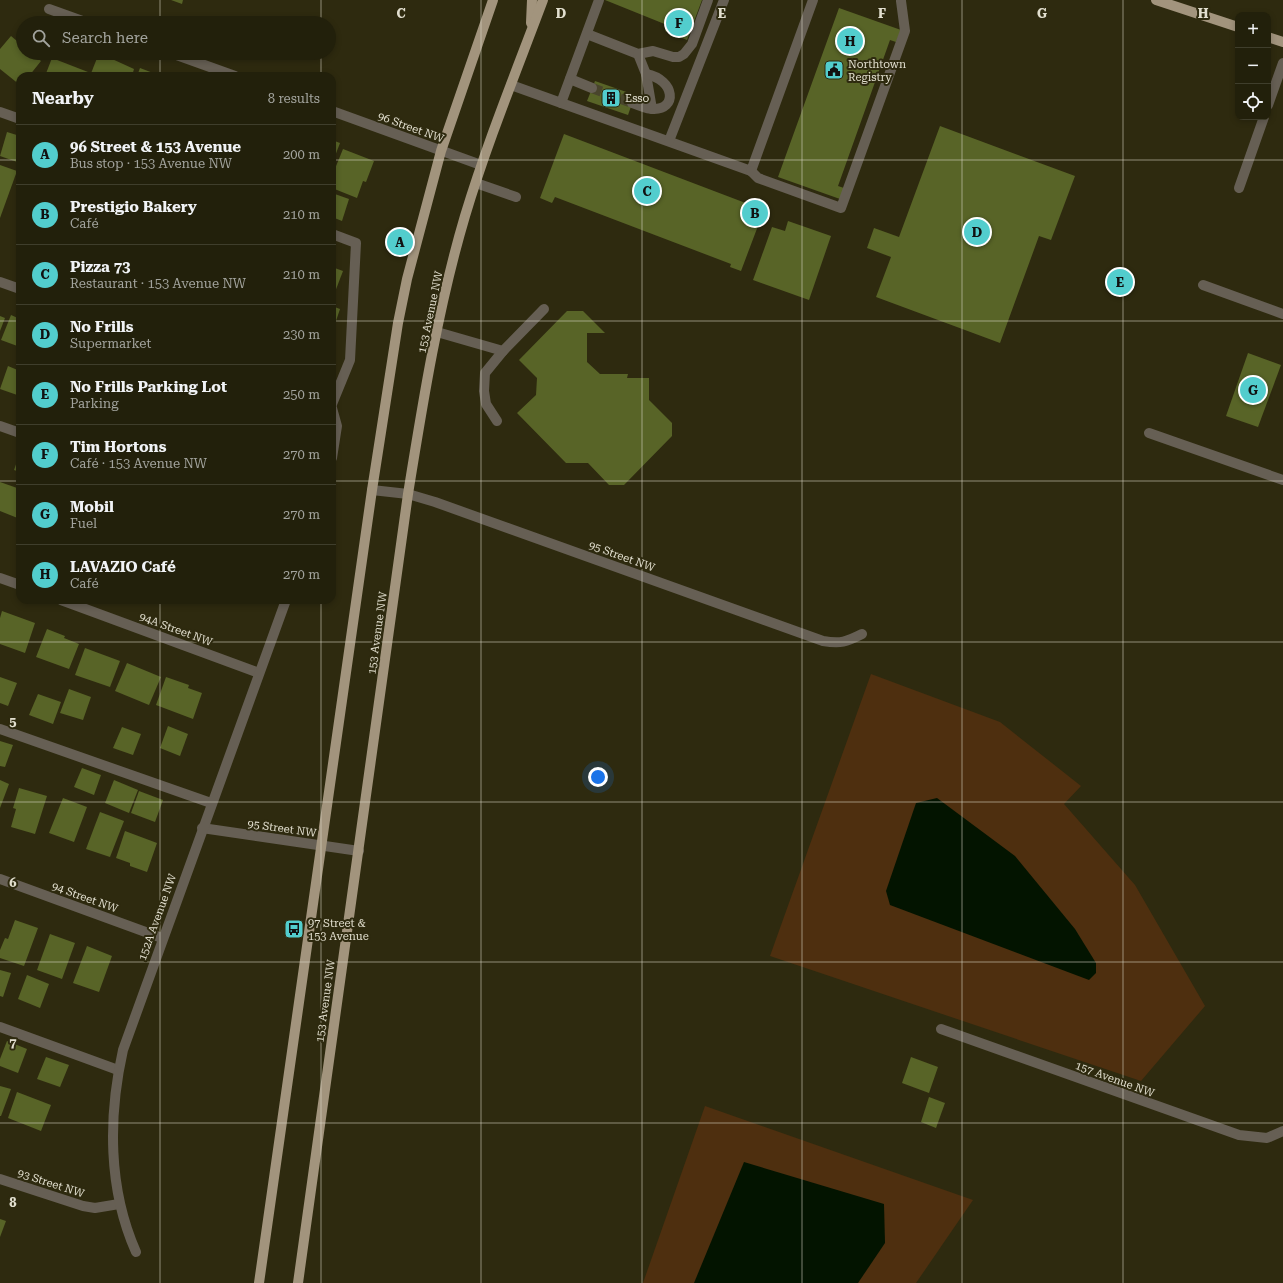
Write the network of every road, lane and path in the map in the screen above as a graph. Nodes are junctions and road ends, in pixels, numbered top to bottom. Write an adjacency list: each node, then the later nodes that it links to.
1 (493, 0): 34 (main road)
2 (532, 0): 13 (main road)
3 (543, 0): 13 (main road, 153 Avenue NW)
4 (600, 0): 14 (street)
5 (708, 0): 17 (street)
6 (724, 0): 33 (street)
7 (813, 0): 36 (street)
8 (900, 0): 36 (street)
9 (1156, 0): 12 (main road)
10 (49, 9): 11 (street)
11 (68, 16)
12 (1235, 26)
13 (530, 33): 23 (main road, 153 Avenue NW)
14 (587, 34): 17 (street); 22 (street)
15 (1271, 38): 16 (main road)
16 (1283, 42)
17 (638, 54): 21 (street)
18 (190, 60): 20 (street)
19 (1283, 63): 25 (street)
20 (224, 72)
21 (646, 74): 28 (street); 28 (street)
22 (570, 79): 24 (street); 26 (street)
23 (511, 85): 26 (street); 35 (main road, 153 Avenue NW)
24 (592, 88)
25 (1271, 97)
26 (561, 103): 33 (street)
27 (632, 103): 28 (street)
28 (652, 109)
29 (0, 112): 31 (street)
30 (336, 112): 34 (street, 96 Street NW)
31 (16, 118)
32 (1263, 120): 38 (street)
33 (669, 142): 36 (street)
34 (441, 151): 35 (street, 96 Street NW); 56 (main road)
35 (481, 165): 37 (main road, 153 Avenue NW)
36 (751, 170)
37 (476, 183): 39 (street); 46 (main road, 153 Avenue NW)
38 (1239, 188)
39 (516, 197)
40 (336, 236): 48 (street)
41 (0, 282): 43 (street)
42 (1203, 285): 45 (street)
43 (16, 288)
44 (544, 309): 47 (street)
45 (1283, 314)
46 (437, 332): 47 (street); 57 (main road, 153 Avenue NW)
47 (503, 351): 49 (street)
48 (336, 394)
49 (497, 421)
50 (336, 422): 53 (street)
51 (0, 426): 52 (street)
52 (16, 432)
53 (336, 432)
54 (1149, 433): 55 (street)
55 (1283, 480)
56 (372, 490): 57 (street, 95 Street NW); 67 (main road)
57 (408, 494): 62 (street, 95 Street NW); 68 (main road, 153 Avenue NW)
58 (0, 578): 59 (street)
59 (16, 584)
60 (72, 604): 63 (street, 94A Street NW)
61 (285, 604): 63 (street, 152A Avenue NW)
62 (862, 634)
63 (260, 673): 65 (street, 152A Avenue NW)
64 (0, 730): 65 (street)
65 (211, 803): 66 (street, 152A Avenue NW)
66 (202, 828): 67 (street, 95 Street NW); 70 (street, 152A Avenue NW)
67 (321, 846): 68 (street, 95 Street NW); 78 (main road)
68 (359, 851): 79 (main road, 153 Avenue NW)
69 (0, 879): 70 (street, 94 Street NW)
70 (162, 938): 73 (street, 152A Avenue NW)
71 (0, 1027): 73 (street)
72 (941, 1029): 74 (street, 157 Avenue NW)
73 (118, 1070): 76 (street, 152A Avenue NW)
74 (1283, 1131)
75 (0, 1179): 76 (street, 93 Street NW)
76 (119, 1204): 77 (street, 152A Avenue NW)
77 (136, 1252)
78 (259, 1283)
79 (298, 1283)

